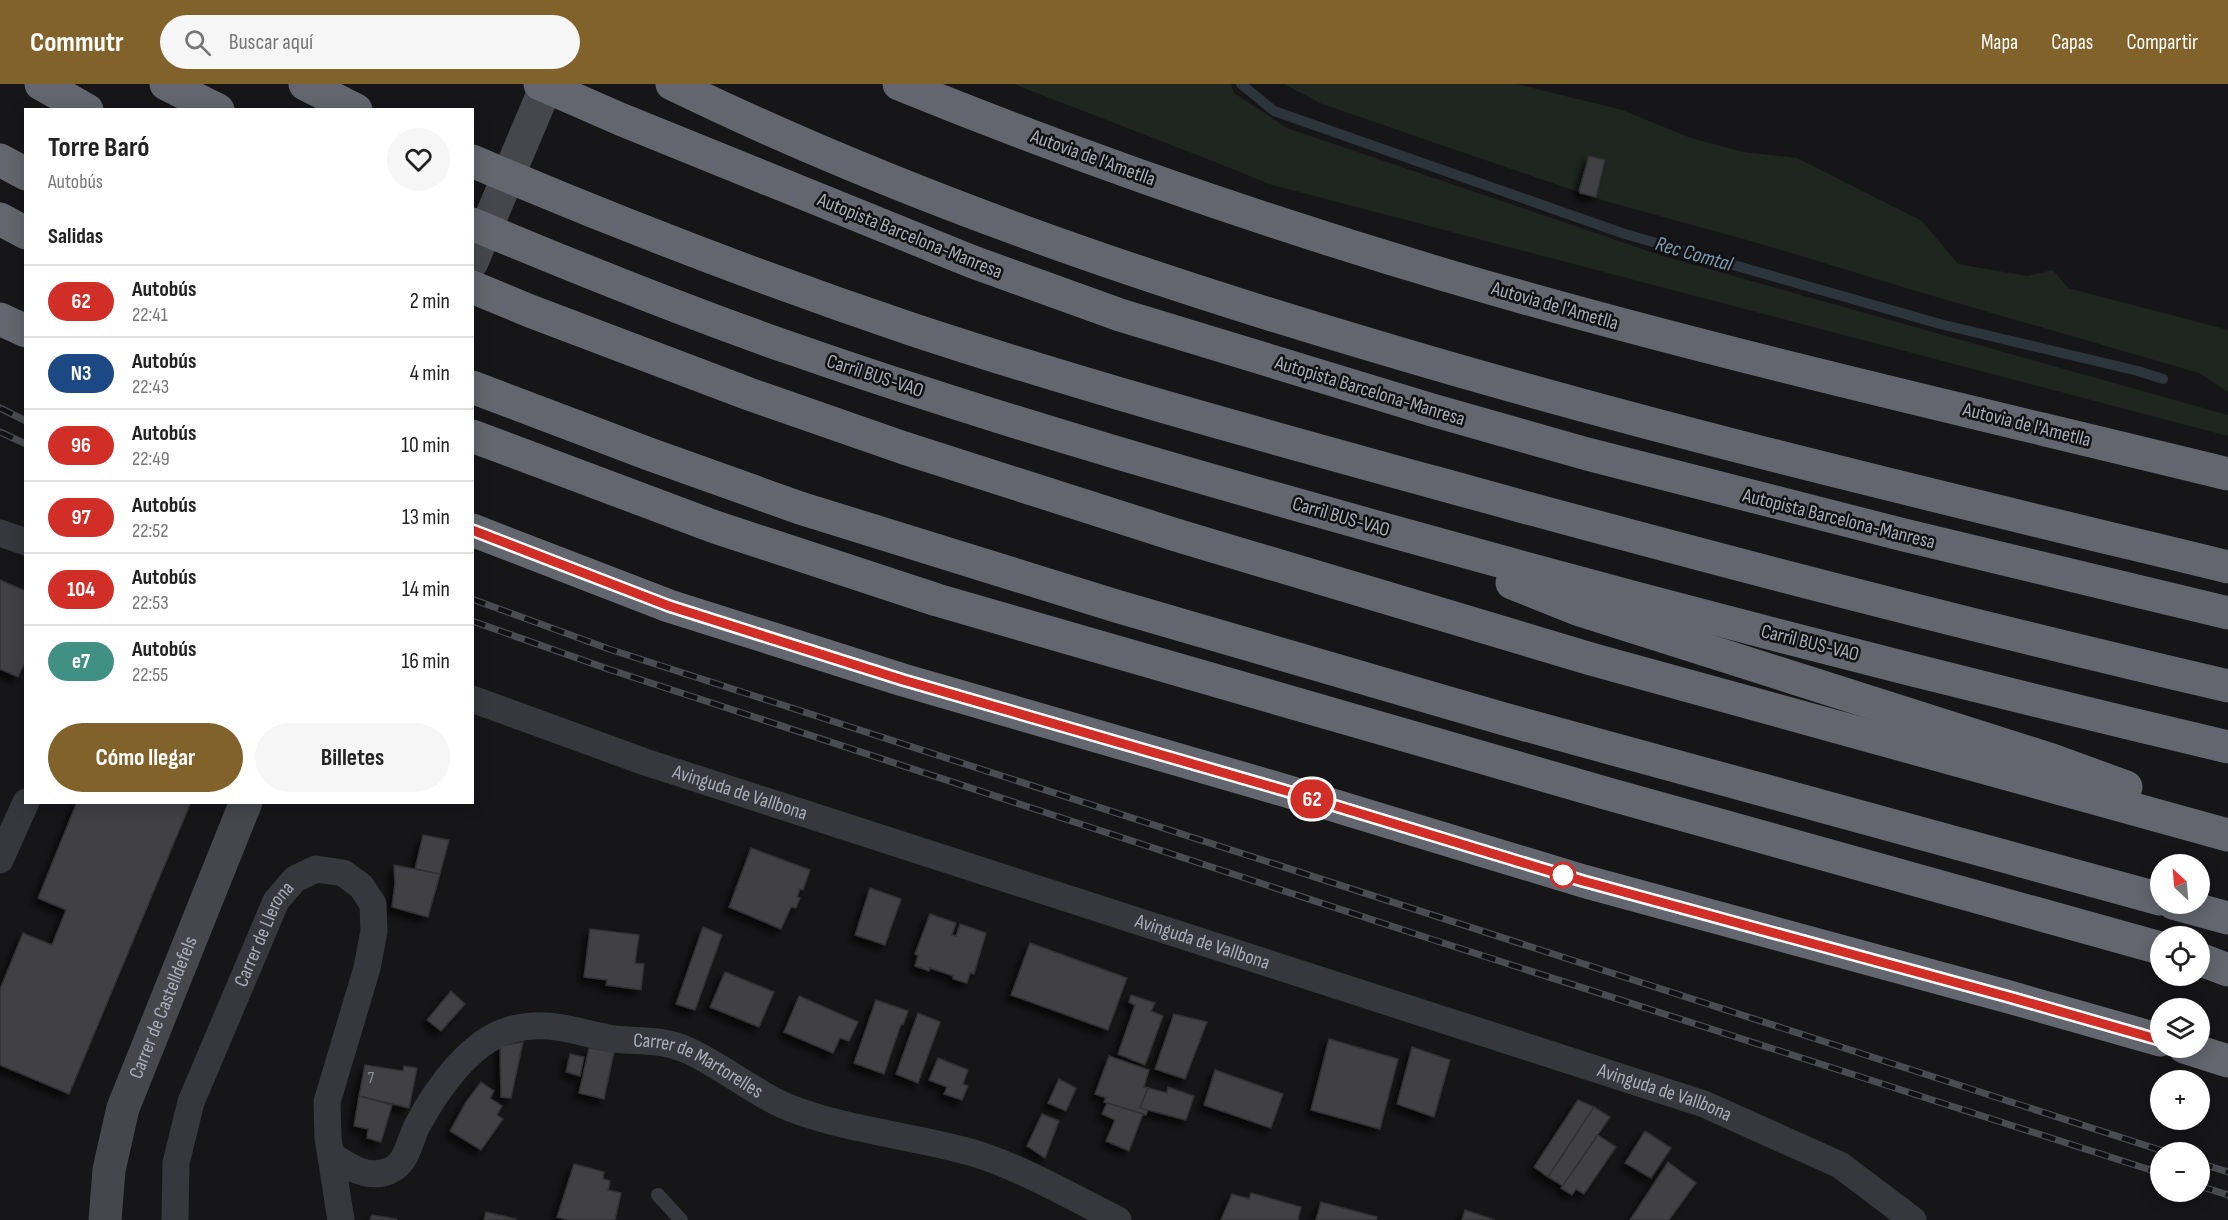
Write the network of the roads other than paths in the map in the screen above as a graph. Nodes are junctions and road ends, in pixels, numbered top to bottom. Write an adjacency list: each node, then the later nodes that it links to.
1 (41, 84): 8 (highway)
2 (166, 84): 9 (highway)
3 (305, 84): 10 (highway)
4 (540, 84): 29 (highway, Autopista Barcelona-Manresa)
5 (547, 84): 17 (street)
6 (672, 84): 28 (highway)
7 (899, 84): 23 (highway, Autovia de l'Ametlla)
8 (83, 108)
9 (214, 108)
10 (352, 108)
11 (0, 160): 13 (highway)
12 (474, 162): 30 (highway)
13 (24, 173)
14 (0, 219): 16 (highway)
15 (474, 225): 24 (highway, Carril BUS-VAO)
16 (24, 232)
17 (474, 257)
18 (474, 288): 36 (highway)
19 (0, 319): 20 (highway)
20 (24, 330)
21 (474, 388): 38 (highway)
22 (474, 437): 41 (highway)
23 (2228, 474)
24 (1354, 521): 32 (highway, Carril BUS-VAO); 35 (highway)
25 (0, 532): 27 (street)
26 (474, 532): 42 (highway)
27 (24, 541)
28 (2228, 567)
29 (2228, 613)
30 (2228, 686)
31 (474, 700): 52 (street, Avinguda de Vallbona)
32 (2228, 747)
33 (25, 804): 37 (street)
34 (245, 804): 47 (street, Carrer de Castelldefels)
35 (2228, 825)
36 (2228, 835)
37 (0, 860)
38 (2150, 896)
39 (2210, 913): 40 (highway)
40 (2228, 918)
41 (2150, 945)
42 (2150, 1037)
43 (2210, 1055): 44 (highway)
44 (2228, 1060)
45 (331, 1155): 48 (street, Carrer de Llerona); 49 (street, Carrer de Llerona); 51 (street, Carrer de Martorelles)
46 (658, 1195): 50 (lane)
47 (105, 1220)
48 (175, 1220)
49 (341, 1220)
50 (681, 1220)
51 (1118, 1220)
52 (1913, 1220)

